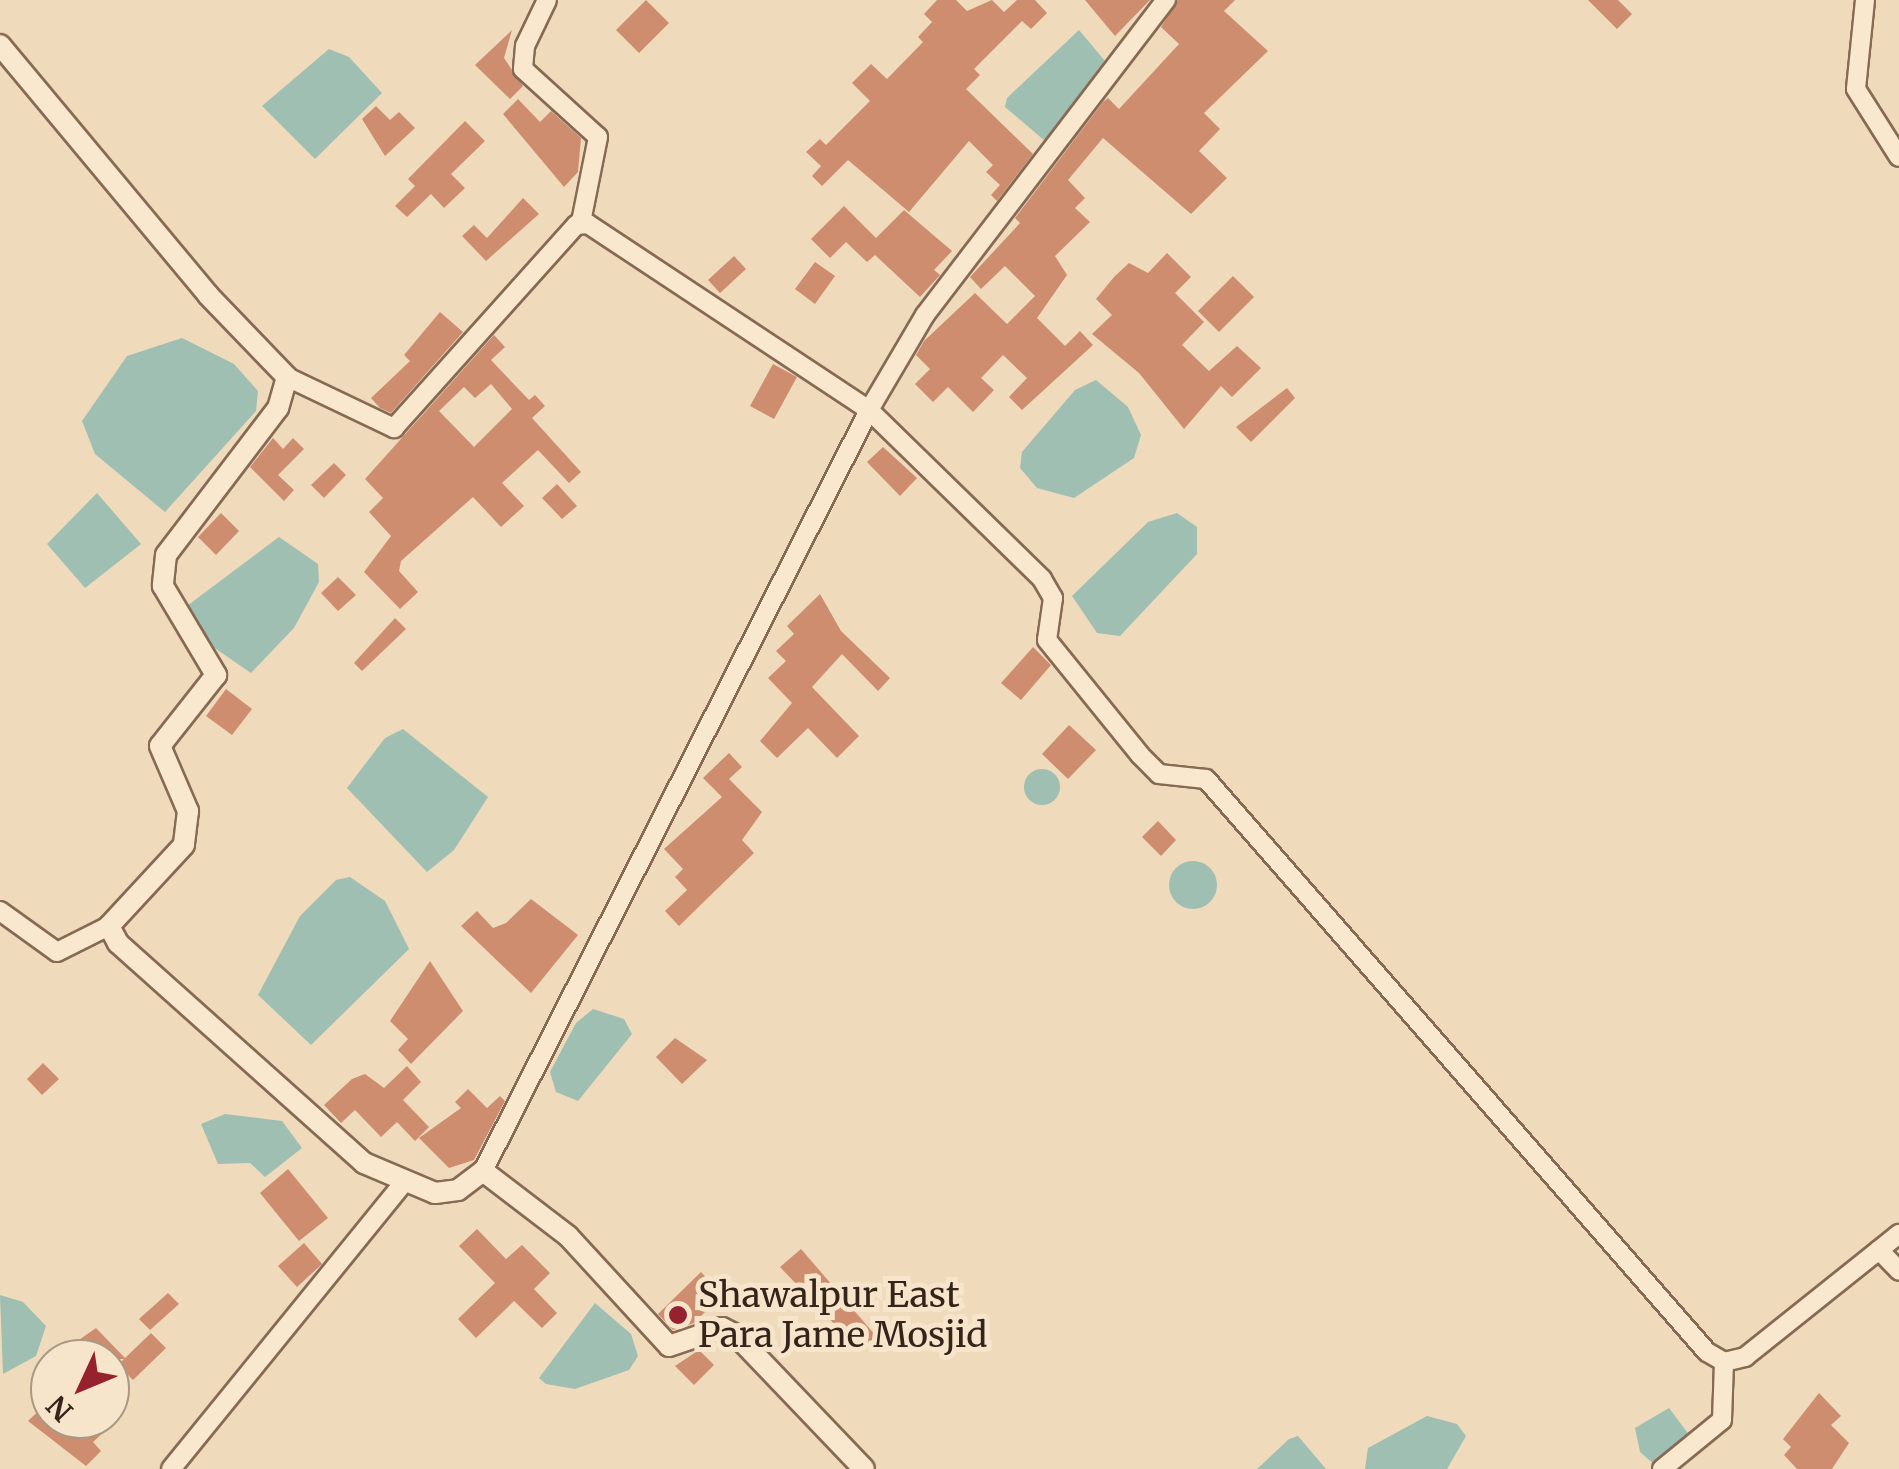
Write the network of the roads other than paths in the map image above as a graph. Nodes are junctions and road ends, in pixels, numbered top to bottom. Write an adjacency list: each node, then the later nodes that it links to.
1 (547, 0): 6 (street)
2 (1166, 0): 8 (street)
3 (1865, 0): 5 (street)
4 (0, 44): 7 (street)
5 (1899, 156)
6 (581, 222): 7 (street); 8 (street)
7 (286, 377): 10 (street)
8 (869, 410): 11 (street); 16 (street)
9 (0, 911): 10 (street)
10 (108, 926): 12 (street)
11 (483, 1171): 12 (street); 18 (street)
12 (402, 1185): 17 (street)
13 (1899, 1234): 14 (street)
14 (1879, 1250): 15 (street); 16 (street)
15 (1899, 1271)
16 (1724, 1362): 19 (street)
17 (170, 1469)
18 (864, 1469)
19 (1662, 1469)

